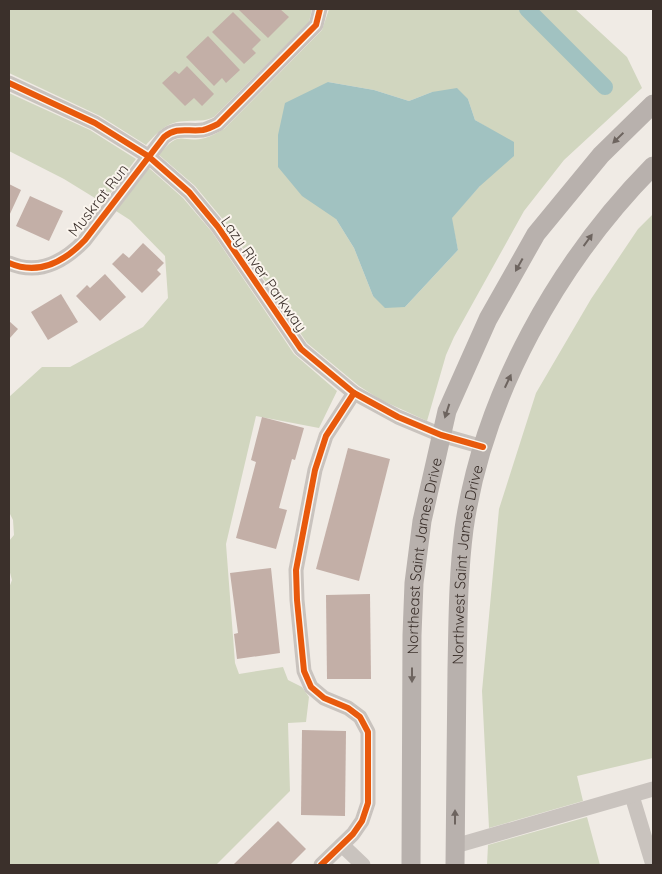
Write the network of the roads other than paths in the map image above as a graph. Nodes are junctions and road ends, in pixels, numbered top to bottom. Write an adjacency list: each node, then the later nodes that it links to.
1 (320, 9): 4 (street, Muskrat Run)
2 (9, 83): 4 (street, Lazy River Parkway)
3 (653, 104): 8 (main road, Northeast Saint James Drive, one-way to 8)
4 (148, 156): 6 (street, Muskrat Run); 7 (street, Lazy River Parkway)
5 (653, 166): 9 (main road, Northwest Saint James Drive, one-way to 5)
6 (9, 263)
7 (354, 393): 8 (street, Lazy River Parkway); 12 (street)
8 (440, 435): 9 (street, Lazy River Parkway); 16 (main road, Northeast Saint James Drive, one-way to 16)
9 (482, 447): 13 (main road, Northwest Saint James Drive, one-way to 9)
10 (653, 789): 11 (street)
11 (632, 796): 13 (street); 18 (street)
12 (342, 845): 14 (street); 15 (street)
13 (455, 846): 17 (main road, Northwest Saint James Drive)
14 (321, 865)
15 (363, 865)
16 (411, 865)
17 (455, 865)
18 (653, 865)

